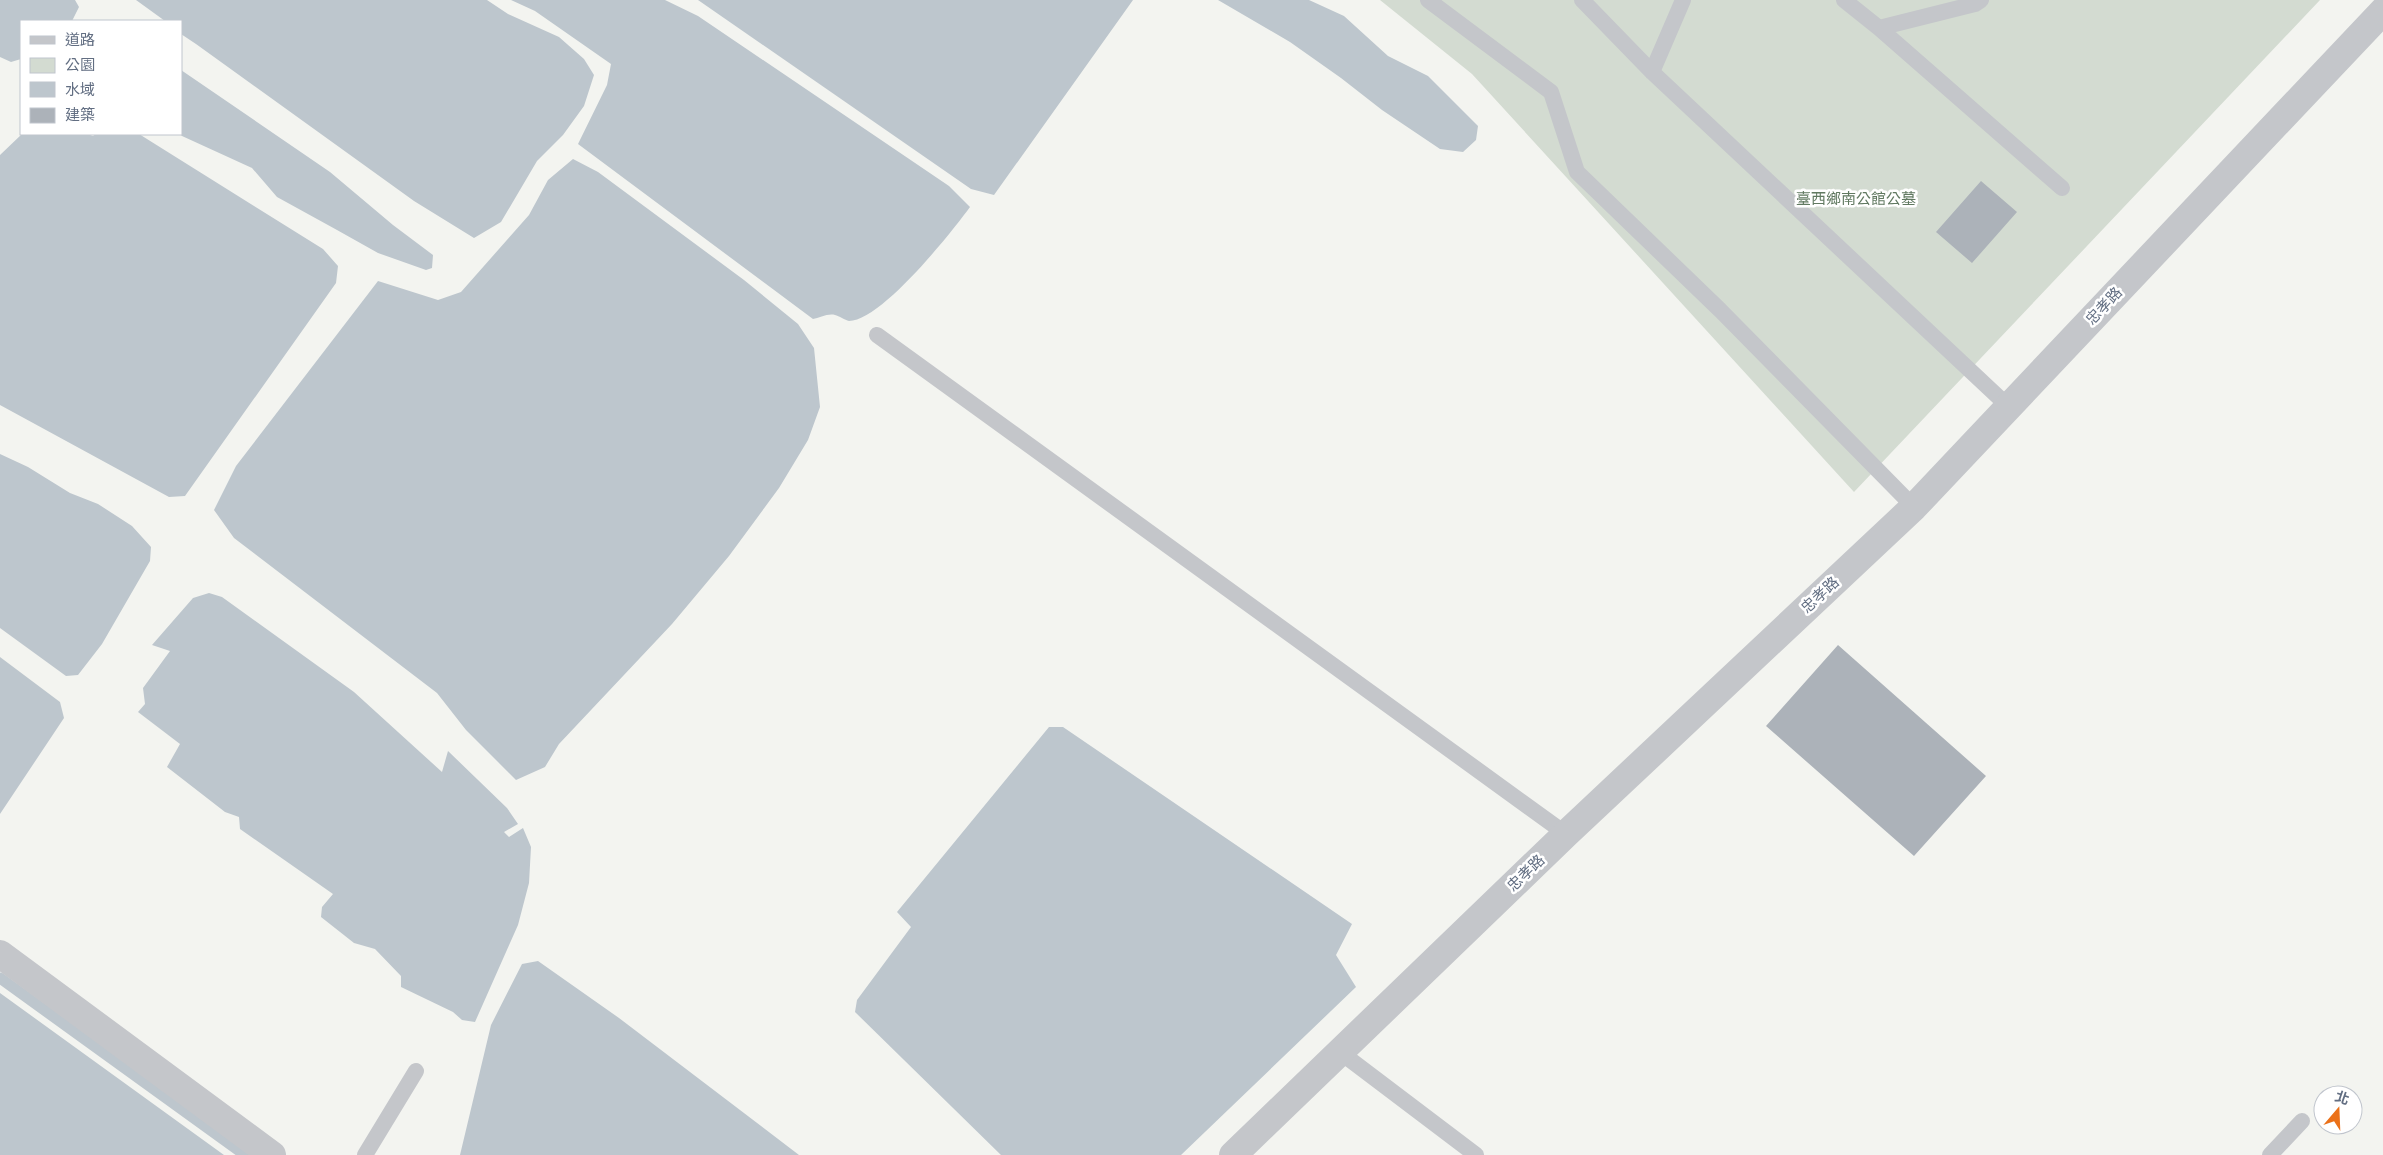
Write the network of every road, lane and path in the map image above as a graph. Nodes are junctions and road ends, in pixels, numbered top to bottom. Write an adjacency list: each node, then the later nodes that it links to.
1 (1428, 0): 12 (lane)
2 (1582, 0): 8 (lane)
3 (1683, 0): 8 (lane)
4 (1844, 0): 7 (lane)
5 (1981, 0): 7 (lane)
6 (2383, 11): 11 (street, 忠孝路)
7 (1879, 28): 9 (lane)
8 (1652, 72): 11 (lane)
9 (2062, 188)
10 (876, 335): 13 (lane)
11 (2008, 407): 12 (street, 忠孝路)
12 (1914, 507): 13 (street, 忠孝路)
13 (1566, 834): 15 (street, 忠孝路)
14 (0, 954): 18 (street)
15 (1340, 1052): 20 (street, 忠孝路); 21 (lane)
16 (416, 1071): 19 (lane)
17 (2302, 1122): 22 (lane)
18 (272, 1155)
19 (365, 1155)
20 (1233, 1155)
21 (1476, 1155)
22 (2270, 1155)

